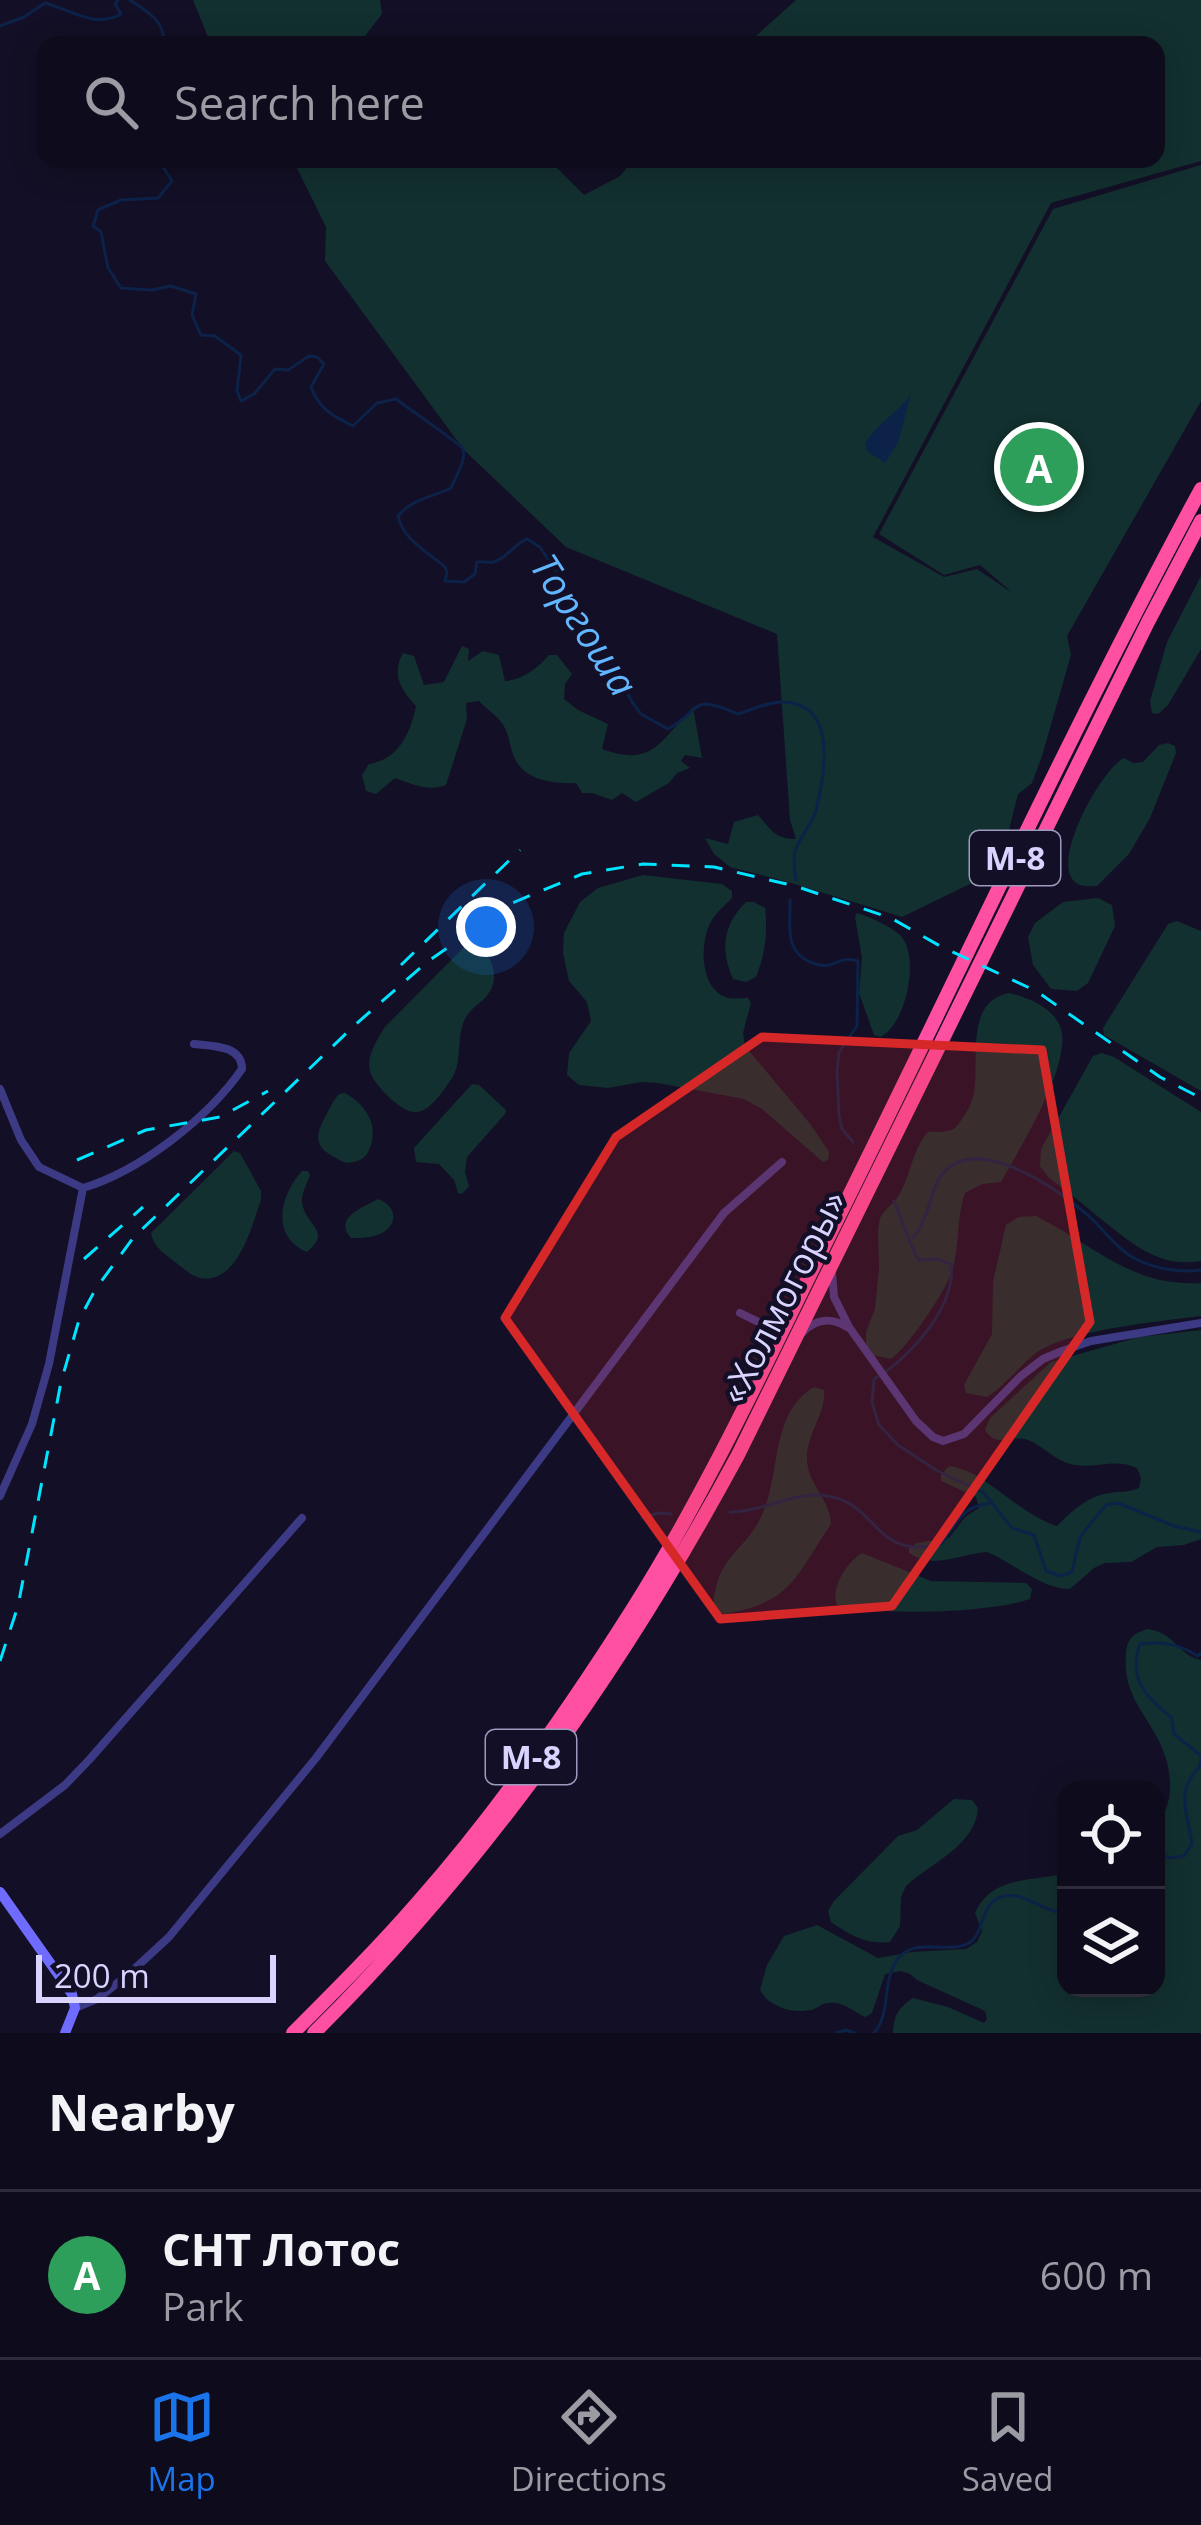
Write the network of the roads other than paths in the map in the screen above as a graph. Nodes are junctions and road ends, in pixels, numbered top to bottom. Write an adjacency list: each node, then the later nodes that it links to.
1 (1201, 489): 11 (highway, «Холмогоры» / М-8)
2 (1201, 521): 7 (highway, «Холмогоры» / М-8)
3 (194, 1044): 6 (street)
4 (0, 1089): 6 (street)
5 (782, 1162): 16 (street)
6 (83, 1188): 12 (street)
7 (834, 1262): 10 (street); 11 (highway, «Холмогоры» / М-8)
8 (740, 1313): 11 (street)
9 (1201, 1323): 10 (street)
10 (849, 1328): 11 (street)
11 (788, 1336): 18 (highway, «Холмогоры» / М-8); 19 (highway, «Холмогоры» / М-8)
12 (0, 1496)
13 (302, 1517): 14 (street)
14 (0, 1834)
15 (0, 1892): 16 (street)
16 (75, 2008): 17 (street)
17 (65, 2033)
18 (293, 2033)
19 (314, 2033)

